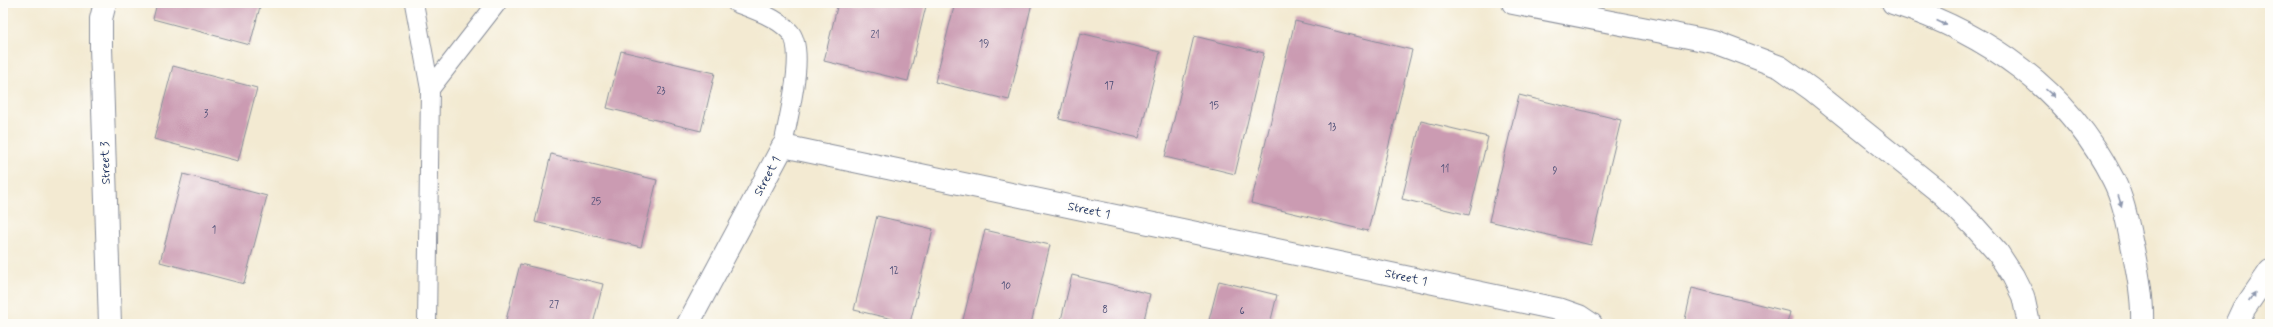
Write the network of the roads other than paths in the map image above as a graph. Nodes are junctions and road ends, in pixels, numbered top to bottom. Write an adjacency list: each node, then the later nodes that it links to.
1 (105, 3): 10 (street, Street 3)
2 (414, 3): 7 (lane)
3 (497, 3): 7 (lane)
4 (736, 3): 8 (lane)
5 (1513, 3): 14 (street)
6 (1893, 3): 15 (street, one-way to 15)
7 (430, 89): 11 (lane)
8 (783, 146): 12 (street, Street 1); 13 (street, Street 1)
9 (2270, 271): 16 (street, one-way to 9)
10 (110, 324)
11 (427, 324)
12 (688, 324)
13 (1591, 324)
14 (2029, 324)
15 (2142, 324)
16 (2237, 324)

